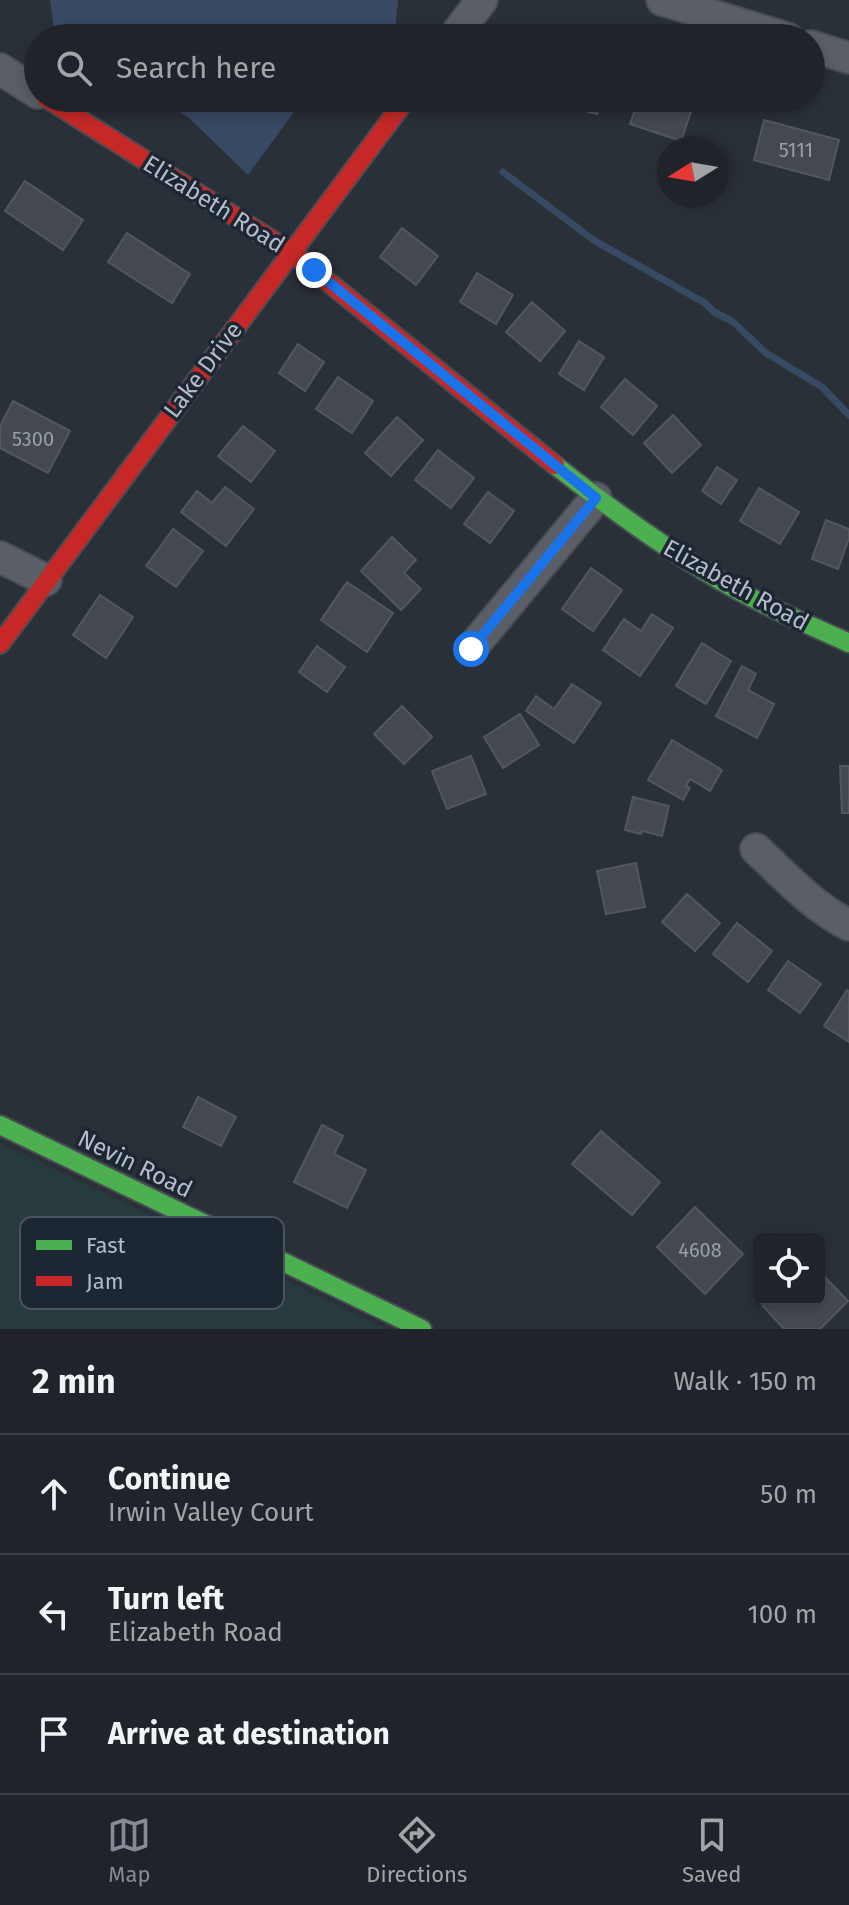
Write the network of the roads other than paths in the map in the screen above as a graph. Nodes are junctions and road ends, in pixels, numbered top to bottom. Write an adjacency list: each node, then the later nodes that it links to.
1 (482, 0): 3 (street)
2 (662, 0): 4 (street)
3 (464, 24)
4 (741, 24)
5 (825, 50): 6 (street)
6 (849, 58)
7 (0, 69): 8 (street)
8 (24, 84)
9 (68, 112): 11 (street, Elizabeth Road)
10 (396, 112): 11 (street, Lake Drive)
11 (291, 252): 12 (street, Elizabeth Road); 14 (street, Lake Drive)
12 (596, 498): 15 (street, Elizabeth Road); 17 (street)
13 (0, 557): 14 (street)
14 (46, 580): 16 (street, Lake Drive)
15 (849, 643)
16 (0, 644)
17 (471, 649)
18 (756, 849): 19 (street)
19 (849, 925)
20 (0, 1125): 21 (street, Nevin Road)
21 (190, 1217)
22 (284, 1262): 23 (street, Nevin Road)
23 (422, 1329)

